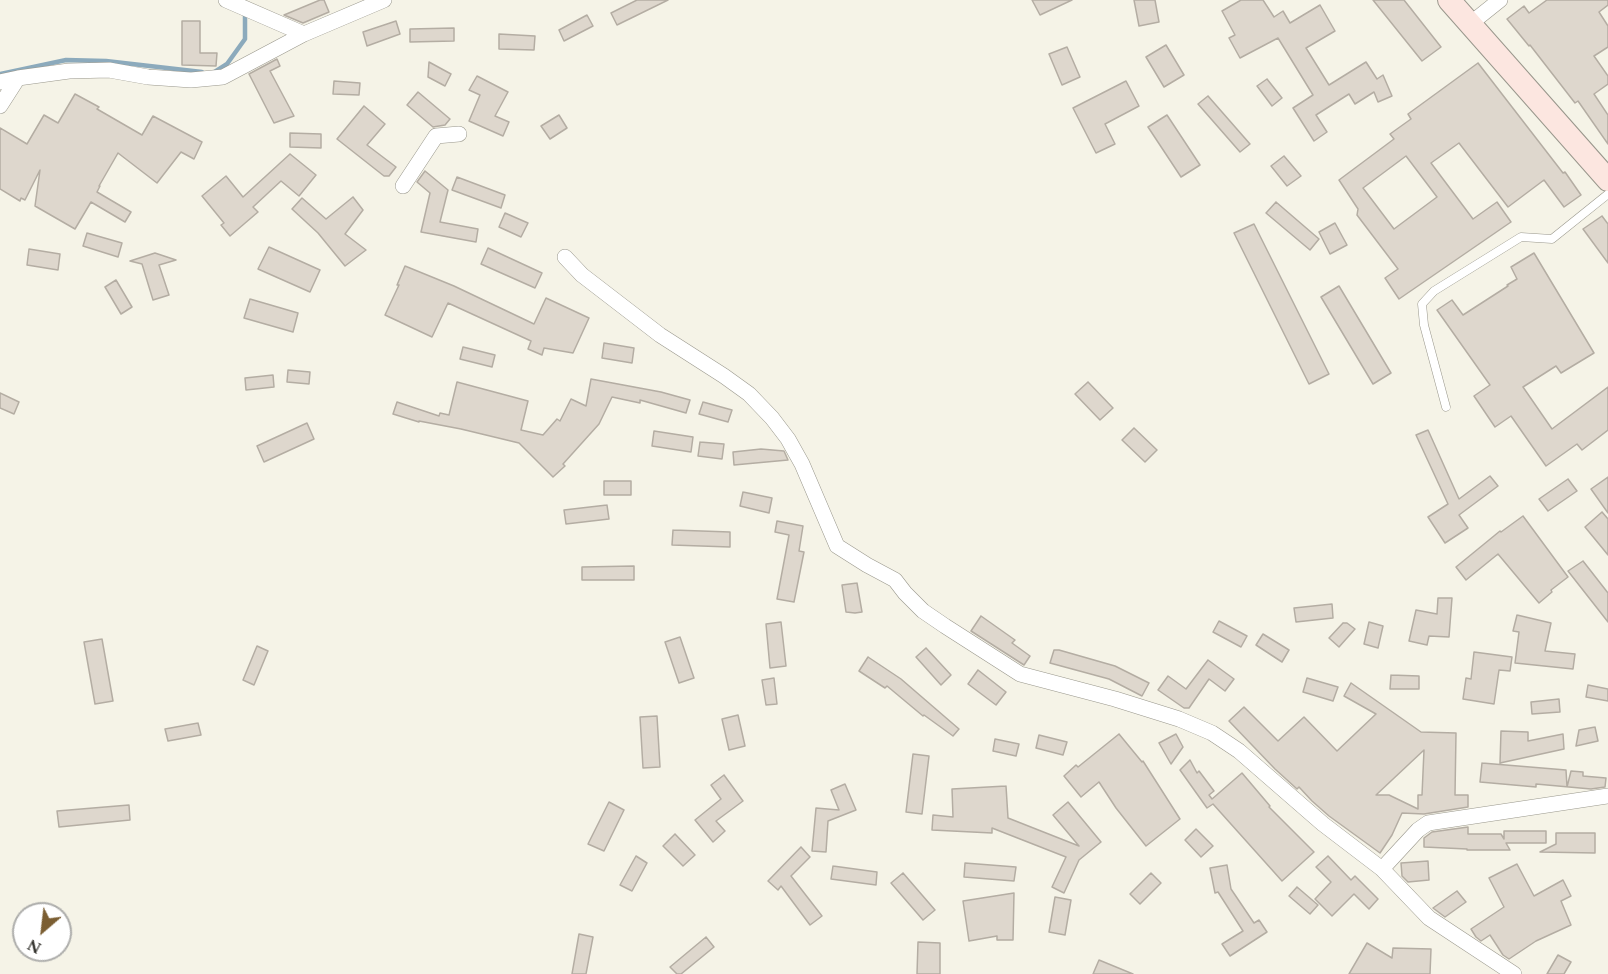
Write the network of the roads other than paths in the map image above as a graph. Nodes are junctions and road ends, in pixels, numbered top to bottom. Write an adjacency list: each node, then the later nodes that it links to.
1 (226, 0): 6 (street)
2 (384, 0): 6 (street)
3 (1449, 0): 5 (main road)
4 (1500, 0): 5 (street)
5 (1470, 24): 11 (main road)
6 (304, 34): 7 (street)
7 (18, 78): 8 (street); 9 (street)
8 (0, 82)
9 (0, 106)
10 (459, 134): 12 (street)
11 (1608, 180)
12 (403, 186)
13 (1608, 194): 15 (lane)
14 (565, 257): 17 (street)
15 (1446, 407)
16 (1608, 796): 17 (street)
17 (1382, 869): 18 (street)
18 (1514, 974)

